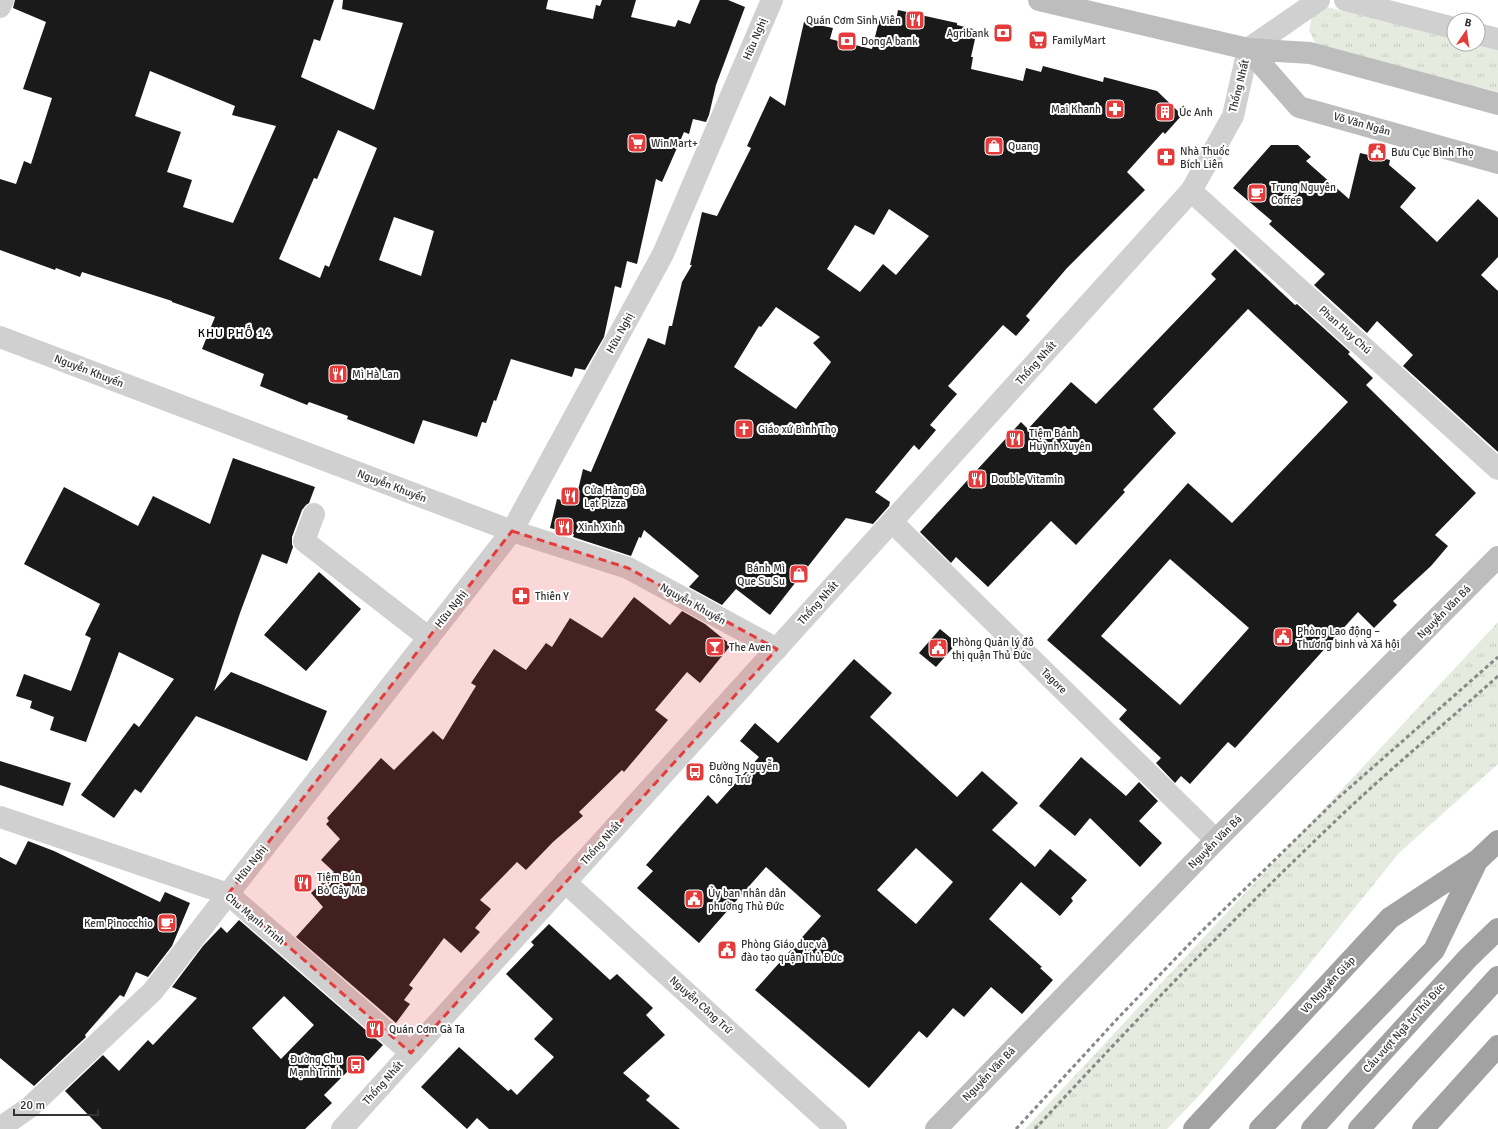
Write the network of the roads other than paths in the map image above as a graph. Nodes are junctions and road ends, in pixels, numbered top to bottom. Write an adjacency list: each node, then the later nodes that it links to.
1 (3, 0): 6 (street)
2 (772, 0): 18 (street, Hữu Nghị)
3 (1039, 0): 10 (main road)
4 (1319, 0): 10 (street)
5 (1345, 0): 7 (street)
6 (0, 7)
7 (1446, 26)
8 (1486, 36): 9 (street)
9 (1498, 39)
10 (1248, 49): 11 (main road); 12 (main road, Võ Văn Ngân); 13 (street, Thống Nhất)
11 (1498, 104)
12 (1498, 163)
13 (1191, 191): 15 (street, Phan Huy Chú); 17 (street, Thống Nhất)
14 (0, 337): 18 (street, Nguyễn Khuyến)
15 (1498, 469)
16 (314, 514): 20 (street)
17 (892, 522): 21 (street, Thống Nhất); 23 (street, Tagore)
18 (512, 531): 20 (street, Hữu Nghị); 21 (street, Nguyễn Khuyến)
19 (1498, 558): 23 (main road, Nguyễn Văn Bá)
20 (429, 638): 27 (street, Hữu Nghị)
21 (777, 649): 26 (street, Thống Nhất)
22 (0, 817): 27 (street, Chu Mạnh Trinh)
23 (1216, 840): 35 (main road, Nguyễn Văn Bá)
24 (1498, 841): 25 (highway, Võ Nguyên Giáp)
25 (1478, 860): 36 (highway, Võ Nguyên Giáp); 37 (highway, Võ Nguyên Giáp)
26 (565, 882): 31 (street, Thống Nhất); 34 (street, Nguyễn Công Trứ)
27 (228, 894): 31 (street, Chu Mạnh Trinh); 32 (street, Hữu Nghị)
28 (1498, 929): 38 (highway, Cầu vượt Ngã tư Thủ Đức)
29 (1498, 977): 39 (highway)
30 (1498, 1046): 40 (highway)
31 (411, 1052): 33 (street, Thống Nhất)
32 (0, 1128)
33 (342, 1129)
34 (836, 1129)
35 (936, 1129)
36 (1194, 1129)
37 (1260, 1129)
38 (1312, 1129)
39 (1359, 1129)
40 (1423, 1129)

